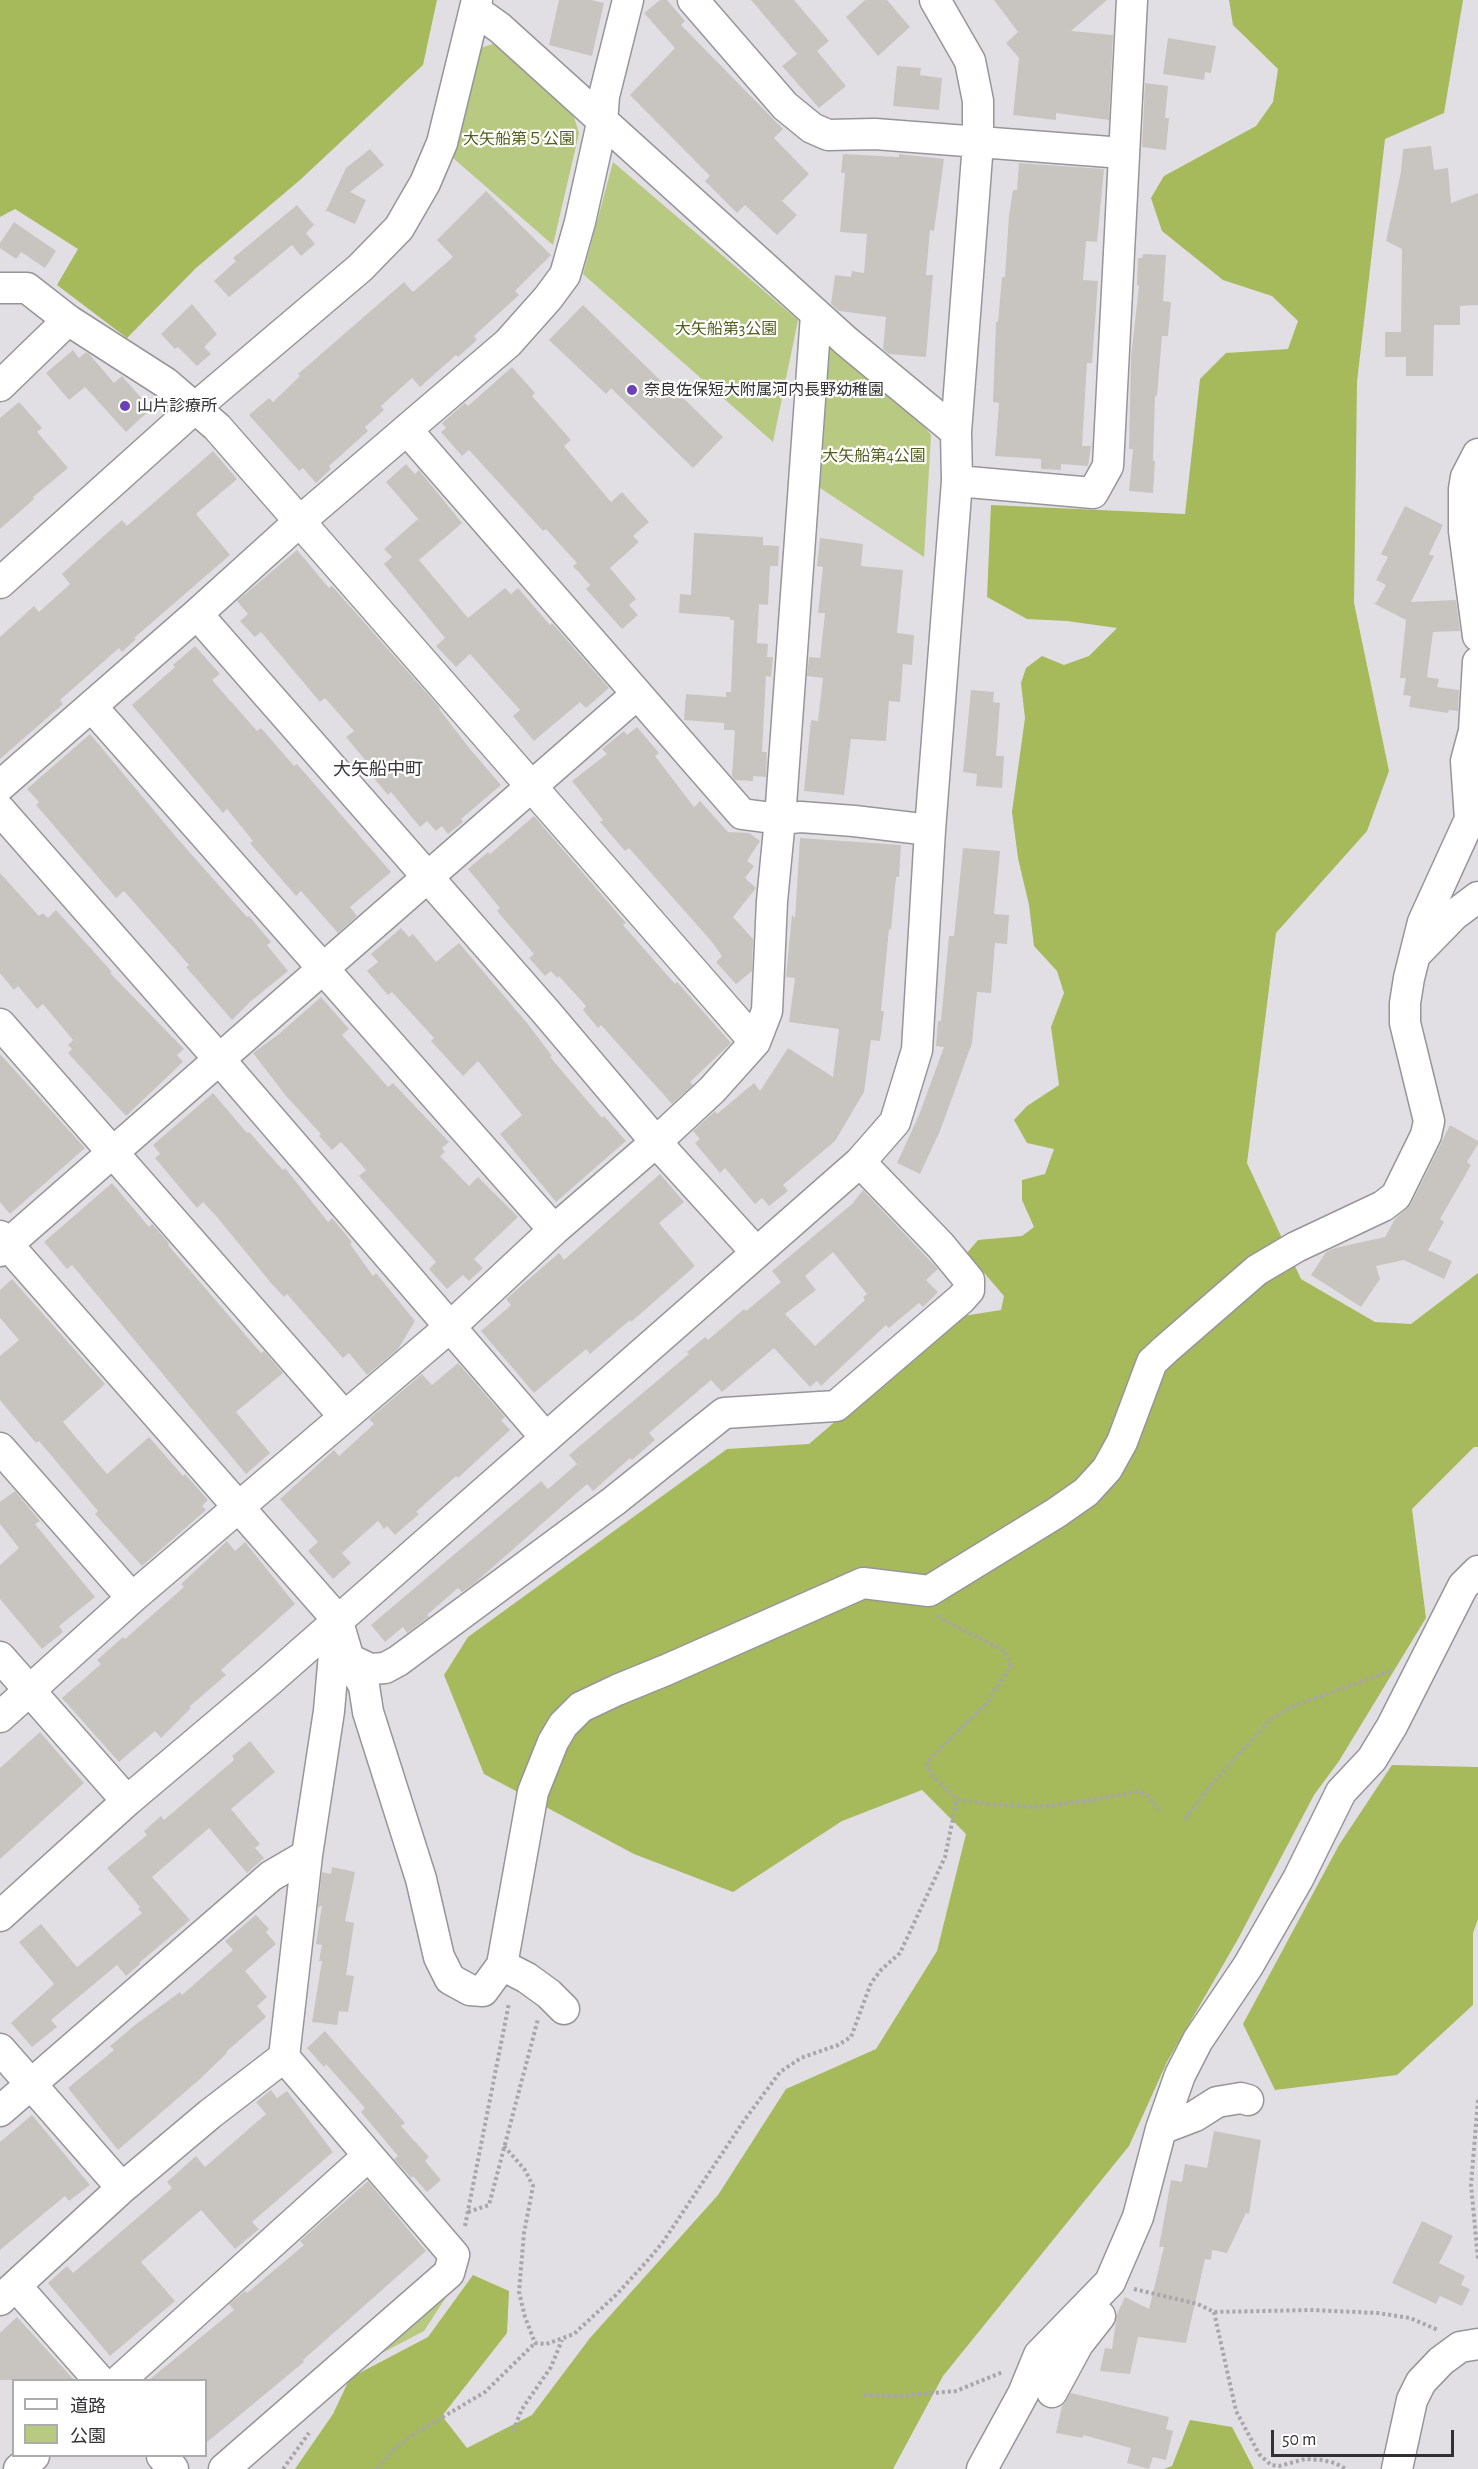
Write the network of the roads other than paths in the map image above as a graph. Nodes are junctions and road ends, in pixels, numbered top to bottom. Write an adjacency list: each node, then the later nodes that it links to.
1 (628, 0): 6 (street)
2 (693, 0): 7 (street)
3 (935, 0): 7 (street)
4 (1132, 0): 8 (street)
5 (476, 5): 6 (street); 13 (street)
6 (603, 123): 10 (street); 14 (street)
7 (978, 143): 8 (street); 15 (street)
8 (1122, 153): 17 (street)
9 (0, 288): 11 (street)
10 (816, 315): 15 (street); 28 (street)
11 (68, 320): 12 (street); 13 (street)
12 (0, 386)
13 (196, 407): 18 (street); 19 (street)
14 (407, 430): 18 (street); 23 (street)
15 (956, 432): 17 (street)
16 (1478, 454): 21 (street)
17 (957, 481): 29 (street)
18 (300, 521): 20 (street); 26 (street)
19 (0, 583)
20 (197, 614): 24 (street); 30 (street)
21 (1478, 636)
22 (1478, 662): 32 (street)
23 (636, 695): 26 (street); 28 (street)
24 (92, 707): 25 (street); 33 (street)
25 (0, 786)
26 (531, 786): 30 (street); 35 (street)
27 (0, 810): 36 (street)
28 (780, 819): 29 (street); 35 (street)
29 (930, 830): 39 (street)
30 (428, 878): 33 (street); 37 (street)
31 (1478, 897): 32 (street)
32 (1414, 956): 58 (street)
33 (323, 969): 36 (street); 40 (street)
34 (0, 1024): 38 (street)
35 (755, 1042): 37 (street)
36 (219, 1059): 38 (street); 43 (street)
37 (656, 1142): 40 (street); 42 (street)
38 (113, 1151): 41 (street); 44 (street)
39 (860, 1162): 42 (street); 52 (street)
40 (554, 1230): 43 (street)
41 (2, 1244): 47 (street)
42 (756, 1252): 45 (street)
43 (450, 1326): 44 (street); 45 (street)
44 (343, 1415): 47 (street)
45 (546, 1438): 50 (street)
46 (0, 1448): 49 (street)
47 (240, 1508): 49 (street); 50 (street)
48 (1478, 1571): 65 (street)
49 (132, 1598): 53 (street)
50 (337, 1619): 52 (street); 55 (street); 56 (street)
51 (0, 1657): 53 (street)
52 (349, 1659): 58 (street)
53 (30, 1690): 54 (street); 55 (street)
54 (0, 1717)
55 (127, 1801): 57 (street)
56 (307, 1855): 61 (street); 62 (street)
57 (0, 1916)
58 (506, 1967): 59 (street)
59 (555, 2000)
60 (0, 2049): 62 (street)
61 (284, 2057): 66 (street); 67 (street)
62 (31, 2084): 64 (street); 67 (street)
63 (1248, 2100): 65 (street)
64 (0, 2111)
65 (1161, 2129): 68 (street)
66 (367, 2157): 72 (street); 78 (street)
67 (122, 2188): 69 (street)
68 (1110, 2282): 73 (street); 79 (street)
69 (8, 2293): 71 (street)
70 (1469, 2345): 80 (street)
71 (98, 2379)
72 (121, 2379)
73 (1052, 2392)
74 (33, 2457): 76 (street)
75 (163, 2457): 77 (street)
76 (19, 2469)
77 (173, 2469)
78 (224, 2469)
79 (982, 2469)
80 (1397, 2469)

